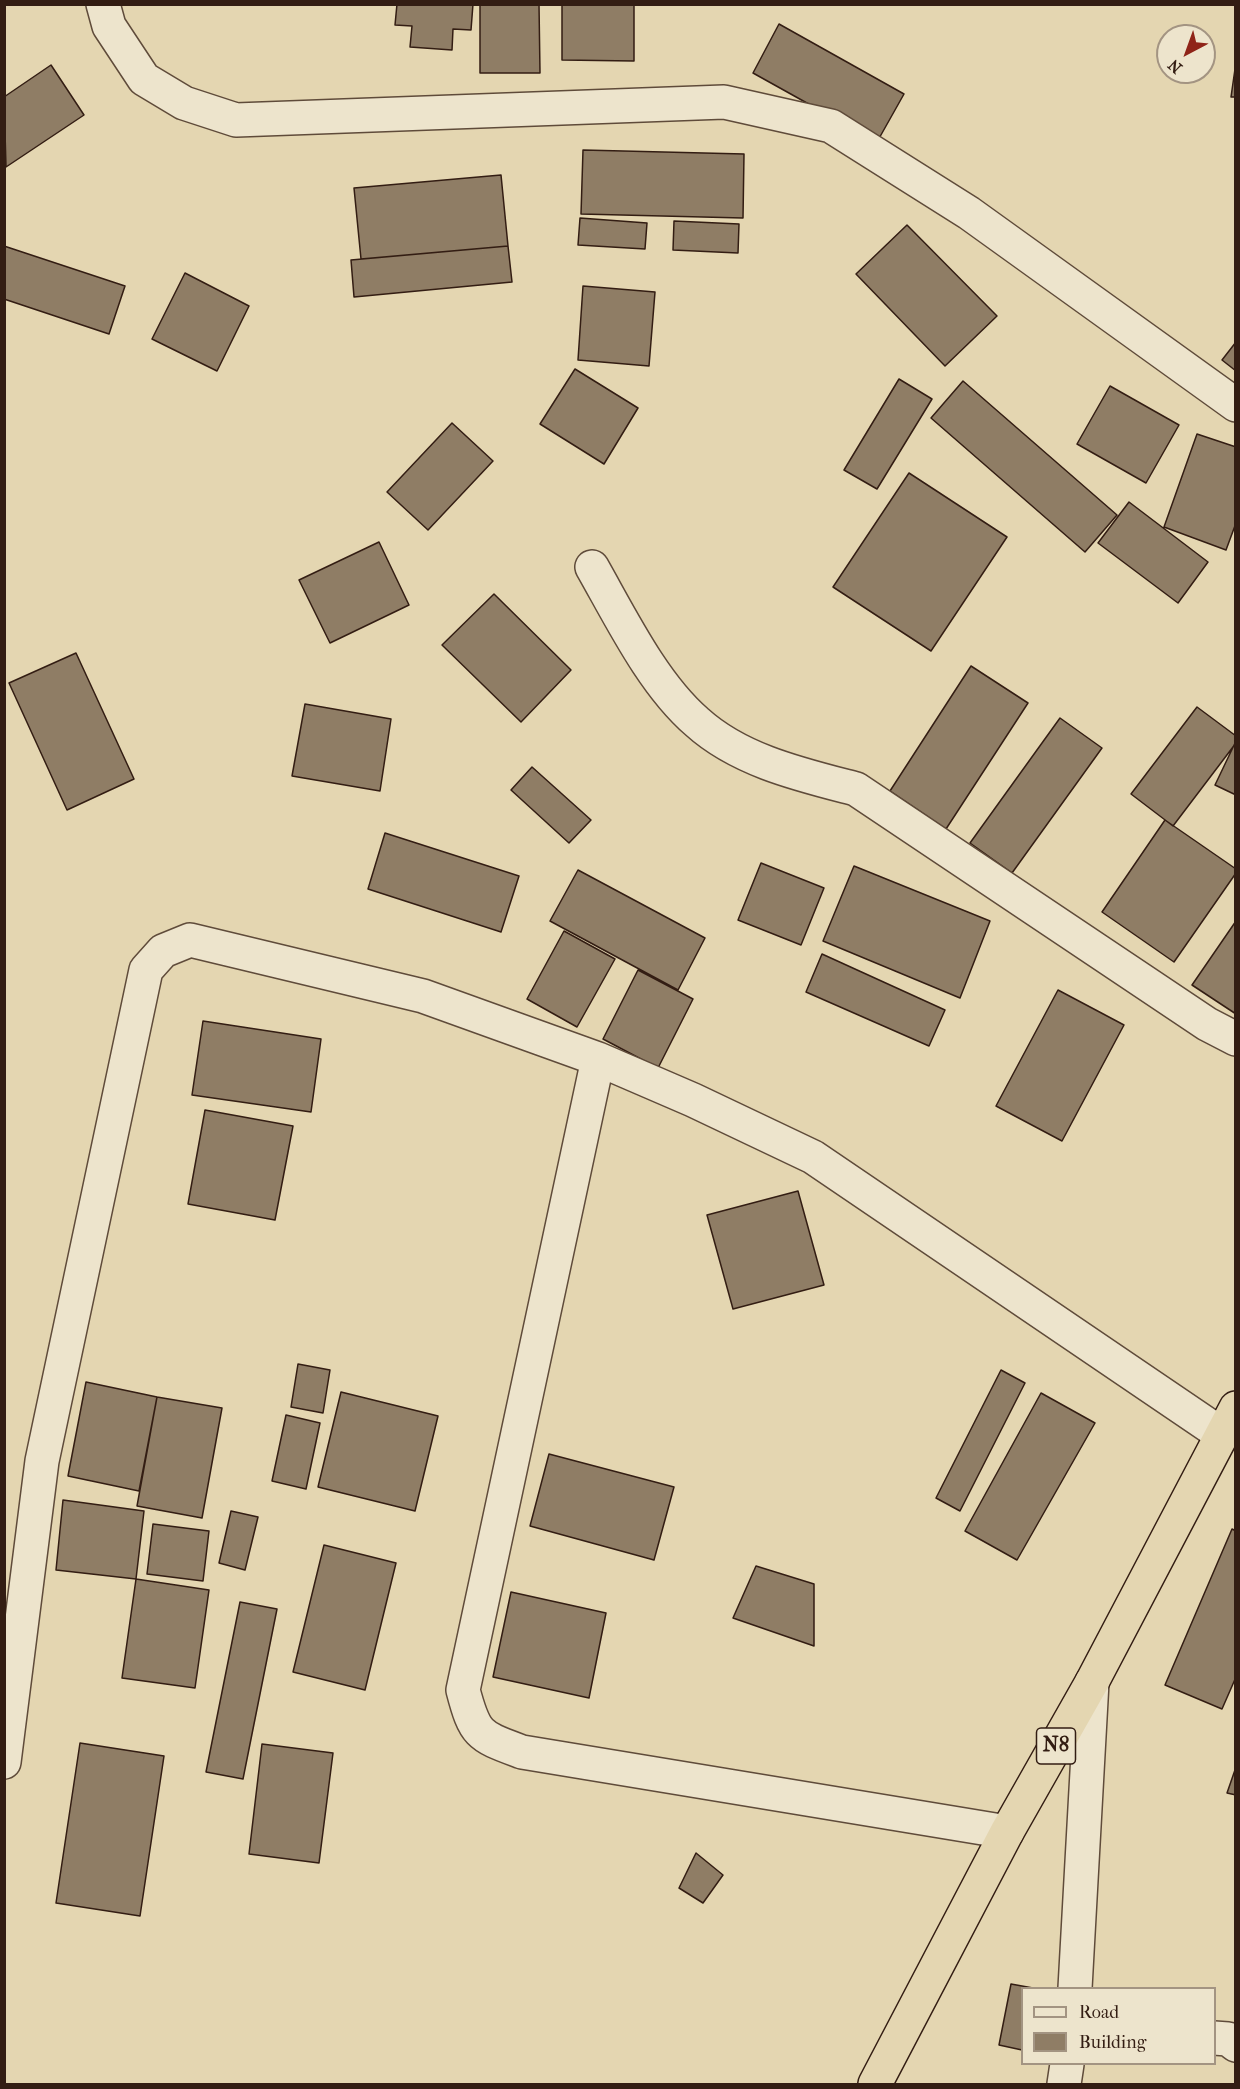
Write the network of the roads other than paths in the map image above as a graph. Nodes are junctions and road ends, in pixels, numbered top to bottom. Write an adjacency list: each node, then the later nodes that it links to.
1 (103, 4): 2 (street)
2 (1236, 405)
3 (592, 567): 4 (street)
4 (1236, 1039)
5 (598, 1059): 6 (street); 8 (street); 9 (street)
6 (1228, 1421): 7 (highway, N8)
7 (1092, 1682): 9 (highway, N8); 10 (street)
8 (4, 1762)
9 (1007, 1832): 14 (highway, N8)
10 (1075, 1987)
11 (1216, 2038): 12 (street)
12 (1236, 2045)
13 (1067, 2065): 15 (street)
14 (875, 2085)
15 (1064, 2085)

